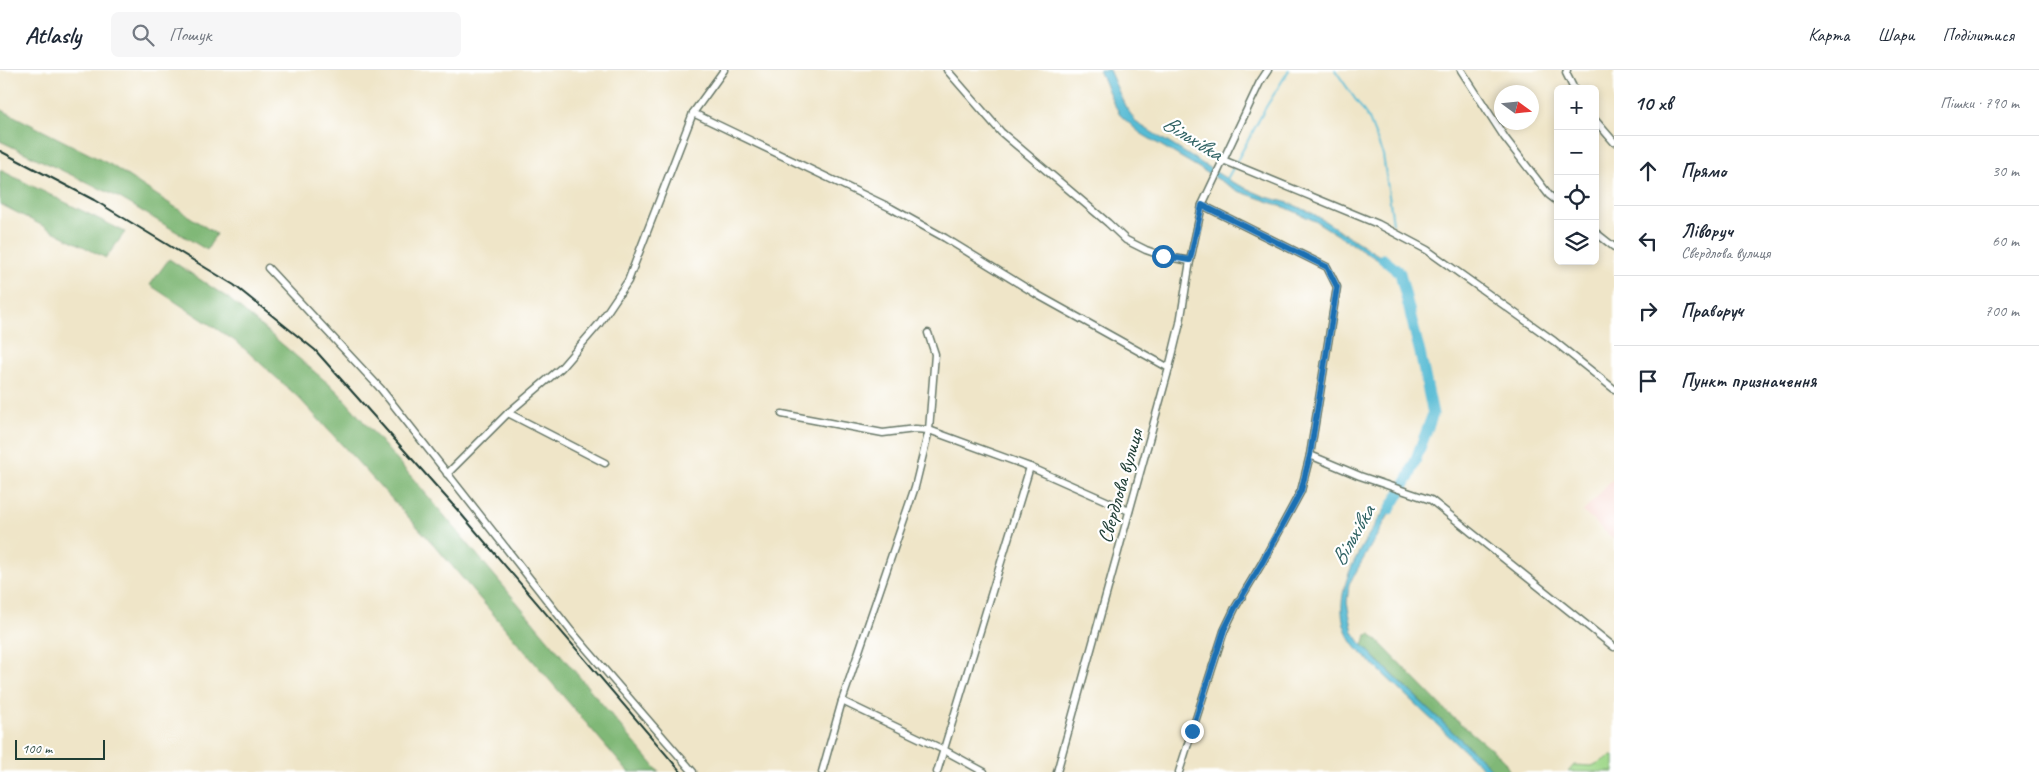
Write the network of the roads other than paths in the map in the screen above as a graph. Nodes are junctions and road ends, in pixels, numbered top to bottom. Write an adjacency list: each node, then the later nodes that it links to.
1 (724, 70): 7 (street)
2 (947, 70): 15 (street)
3 (1268, 70): 10 (street, Свердлова вулиця)
4 (1461, 70): 11 (street)
5 (1567, 70): 6 (street)
6 (1572, 85)
7 (693, 113): 18 (street); 20 (street)
8 (1599, 125): 9 (street)
9 (1614, 142)
10 (1221, 164): 12 (street, Свердлова вулиця); 19 (street)
11 (1554, 199)
12 (1202, 205): 15 (street, Свердлова вулиця); 23 (street)
13 (1599, 235): 14 (street)
14 (1614, 247)
15 (1190, 260): 18 (street, Свердлова вулиця)
16 (268, 268): 26 (street)
17 (928, 333): 22 (street)
18 (1169, 368): 27 (street, Свердлова вулиця)
19 (1614, 389)
20 (508, 414): 24 (street); 26 (street)
21 (782, 414): 22 (street)
22 (929, 430): 25 (street); 29 (street)
23 (1310, 455): 28 (street); 36 (street)
24 (606, 463)
25 (1030, 467): 27 (street); 30 (street)
26 (447, 474): 31 (street)
27 (1129, 512): 35 (street, Свердлова вулиця)
28 (1614, 647)
29 (842, 701): 30 (street); 32 (street)
30 (944, 750): 33 (street); 34 (street)
31 (693, 772)
32 (822, 772)
33 (937, 772)
34 (984, 772)
35 (1057, 772)
36 (1179, 772)

